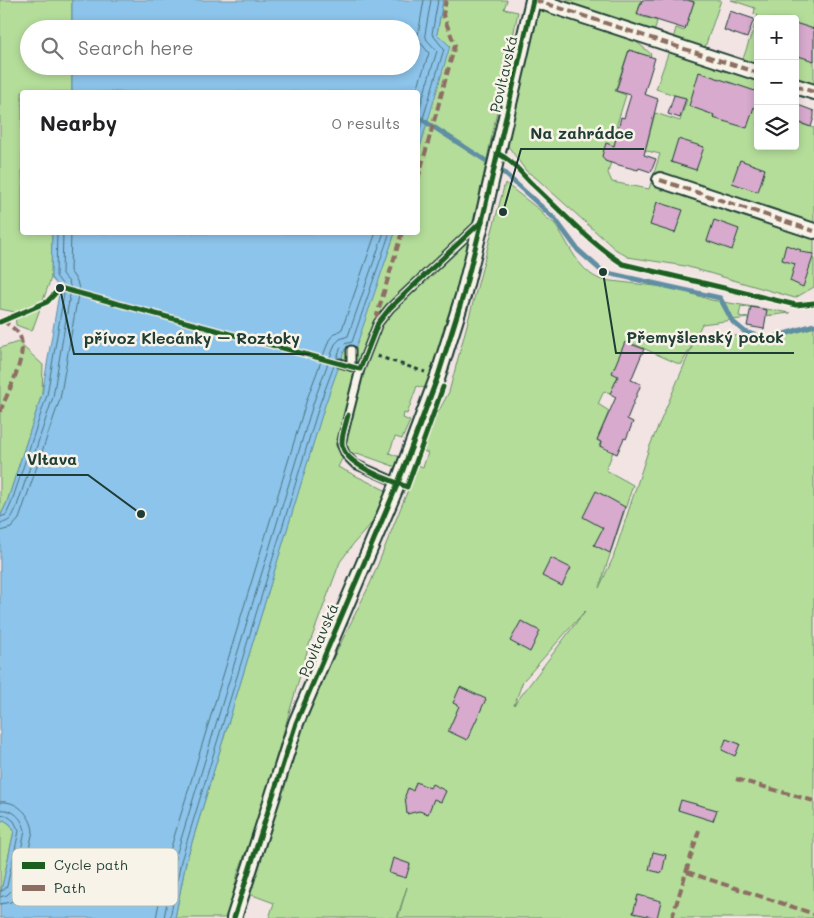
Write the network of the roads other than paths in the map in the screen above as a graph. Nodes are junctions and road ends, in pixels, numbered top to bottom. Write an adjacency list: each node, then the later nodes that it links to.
1 (534, 0): 2 (street); 6 (street, Povltavská)
2 (754, 72)
3 (799, 87): 4 (street)
4 (814, 92)
5 (660, 180): 7 (street)
6 (482, 221): 11 (lane); 12 (street, Povltavská)
7 (814, 231)
8 (351, 350): 10 (lane)
9 (340, 363): 10 (lane)
10 (351, 366): 11 (lane)
11 (360, 369): 12 (lane)
12 (398, 482): 13 (street, Povltavská)
13 (234, 918)

